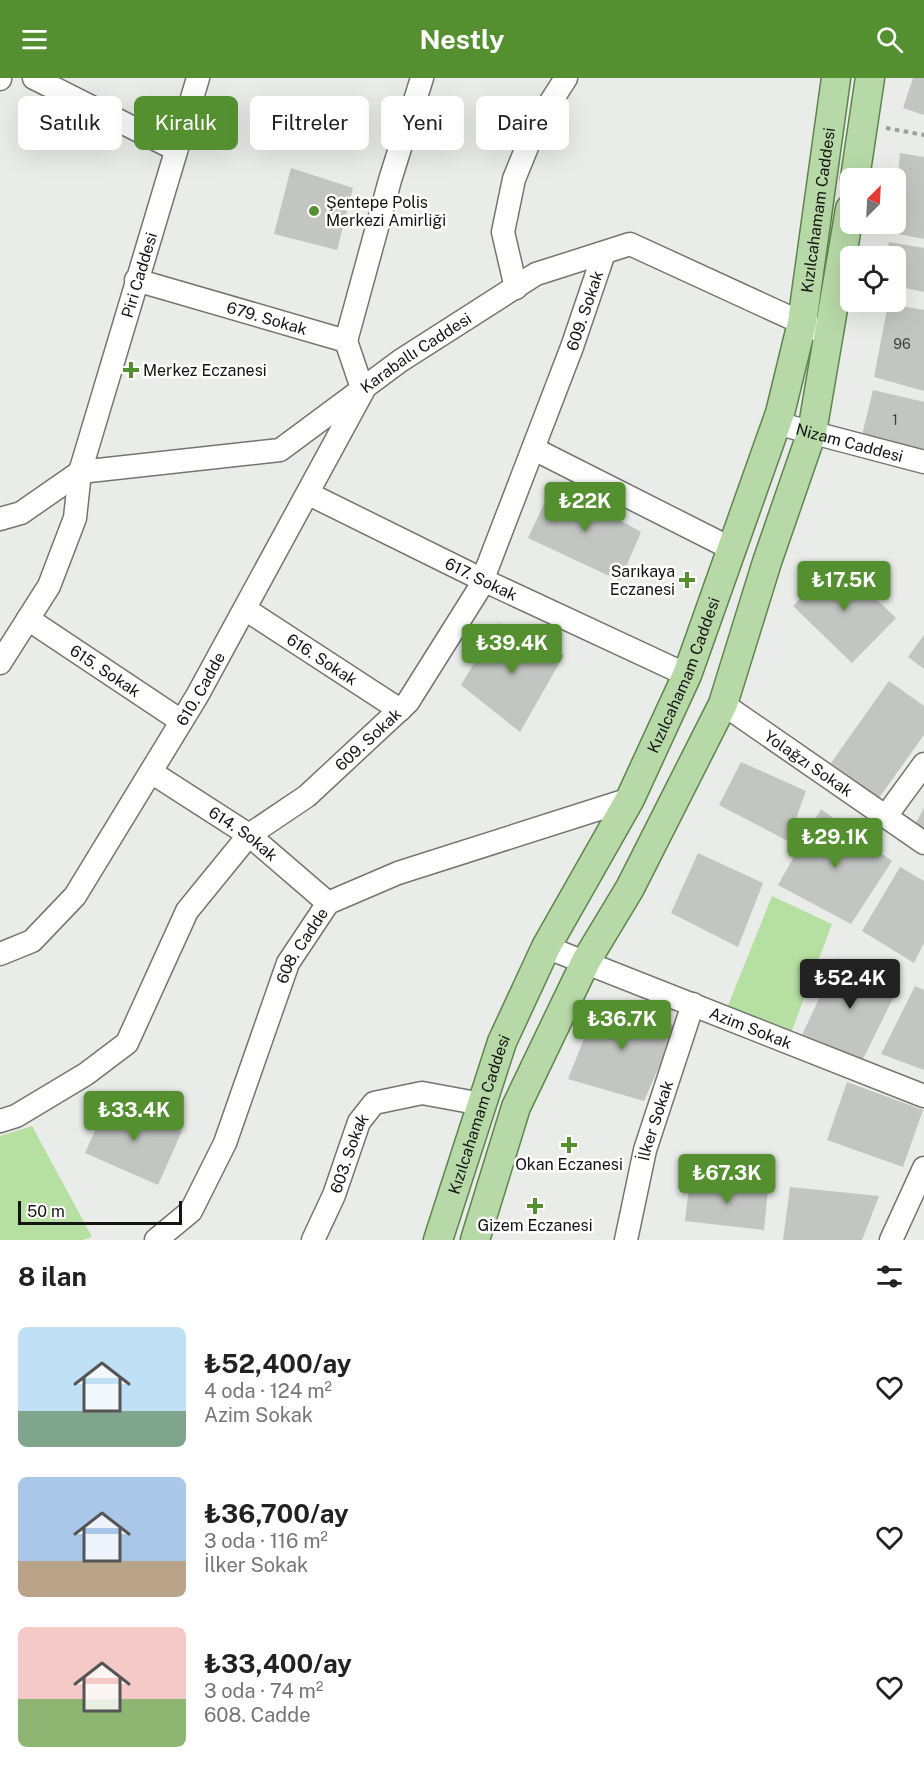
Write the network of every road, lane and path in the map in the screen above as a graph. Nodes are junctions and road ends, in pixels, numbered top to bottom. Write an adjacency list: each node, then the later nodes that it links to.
1 (34, 78): 9 (street)
2 (198, 78): 7 (street, Piri Caddesi)
3 (422, 78): 19 (street)
4 (566, 78): 16 (street)
5 (836, 78): 17 (main road, Kızılcahamam Caddesi)
6 (870, 78): 8 (main road, Kızılcahamam Caddesi)
7 (192, 96)
8 (863, 123): 10 (path); 12 (main road, Kızılcahamam Caddesi)
9 (134, 128)
10 (924, 135)
11 (175, 150): 15 (street, Piri Caddesi)
12 (856, 168)
13 (846, 234): 18 (main road, Kızılcahamam Caddesi)
14 (603, 253): 16 (street, Karaballı Caddesi); 17 (street, Karaballı Caddesi); 23 (street, 609. Sokak)
15 (136, 280): 19 (street, 679. Sokak); 25 (street, Piri Caddesi)
16 (516, 288): 20 (street, Karaballı Caddesi)
17 (802, 323): 18 (street, Karaballı Caddesi); 21 (main road, Kızılcahamam Caddesi)
18 (829, 336): 22 (main road, Kızılcahamam Caddesi)
19 (346, 341): 20 (street)
20 (363, 391): 25 (street, Karaballı Caddesi); 26 (street, 610. Cadde)
21 (776, 423): 22 (street, Nizam Caddesi); 28 (main road, Kızılcahamam Caddesi)
22 (812, 432): 24 (street, Nizam Caddesi); 34 (main road, Kızılcahamam Caddesi)
23 (534, 449): 28 (street); 29 (street, 609. Sokak)
24 (924, 462)
25 (80, 472): 27 (street, Karaballı Caddesi); 31 (street, Piri Caddesi)
26 (309, 494): 29 (street, 617. Sokak); 30 (street, 610. Cadde)
27 (0, 519)
28 (732, 549): 33 (main road, Kızılcahamam Caddesi)
29 (483, 580): 33 (street, 617. Sokak); 35 (street, 609. Sokak)
30 (245, 609): 35 (street, 616. Sokak); 36 (street, 610. Cadde)
31 (28, 619): 32 (street, Piri Caddesi); 36 (street, 615. Sokak)
32 (0, 663)
33 (687, 675): 39 (main road, Kızılcahamam Caddesi)
34 (723, 704): 40 (street, Yolağzı Sokak); 46 (main road, Kızılcahamam Caddesi)
35 (400, 710): 41 (street, 609. Sokak)
36 (181, 721): 38 (street, 610. Cadde)
37 (924, 764): 40 (street)
38 (151, 772): 41 (street, 614. Sokak); 45 (street, 610. Cadde)
39 (630, 799): 43 (street, 608. Cadde); 44 (main road, Kızılcahamam Caddesi)
40 (886, 816): 42 (street, Yolağzı Sokak)
41 (249, 835): 43 (street, 614. Sokak); 50 (street, 609. Sokak)
42 (924, 843)
43 (328, 903): 52 (street, 608. Cadde)
44 (546, 947): 46 (street, Azim Sokak); 49 (main road, Kızılcahamam Caddesi)
45 (0, 954)
46 (586, 961): 47 (street, Azim Sokak); 55 (main road, Kızılcahamam Caddesi)
47 (693, 1004): 48 (street, Azim Sokak); 56 (street, İlker Sokak)
48 (924, 1096)
49 (482, 1104): 53 (street, 603. Sokak); 54 (main road, Kızılcahamam Caddesi)
50 (0, 1121)
51 (924, 1168): 57 (street)
52 (156, 1240)
53 (313, 1240)
54 (438, 1240)
55 (475, 1240)
56 (626, 1240)
57 (891, 1240)

